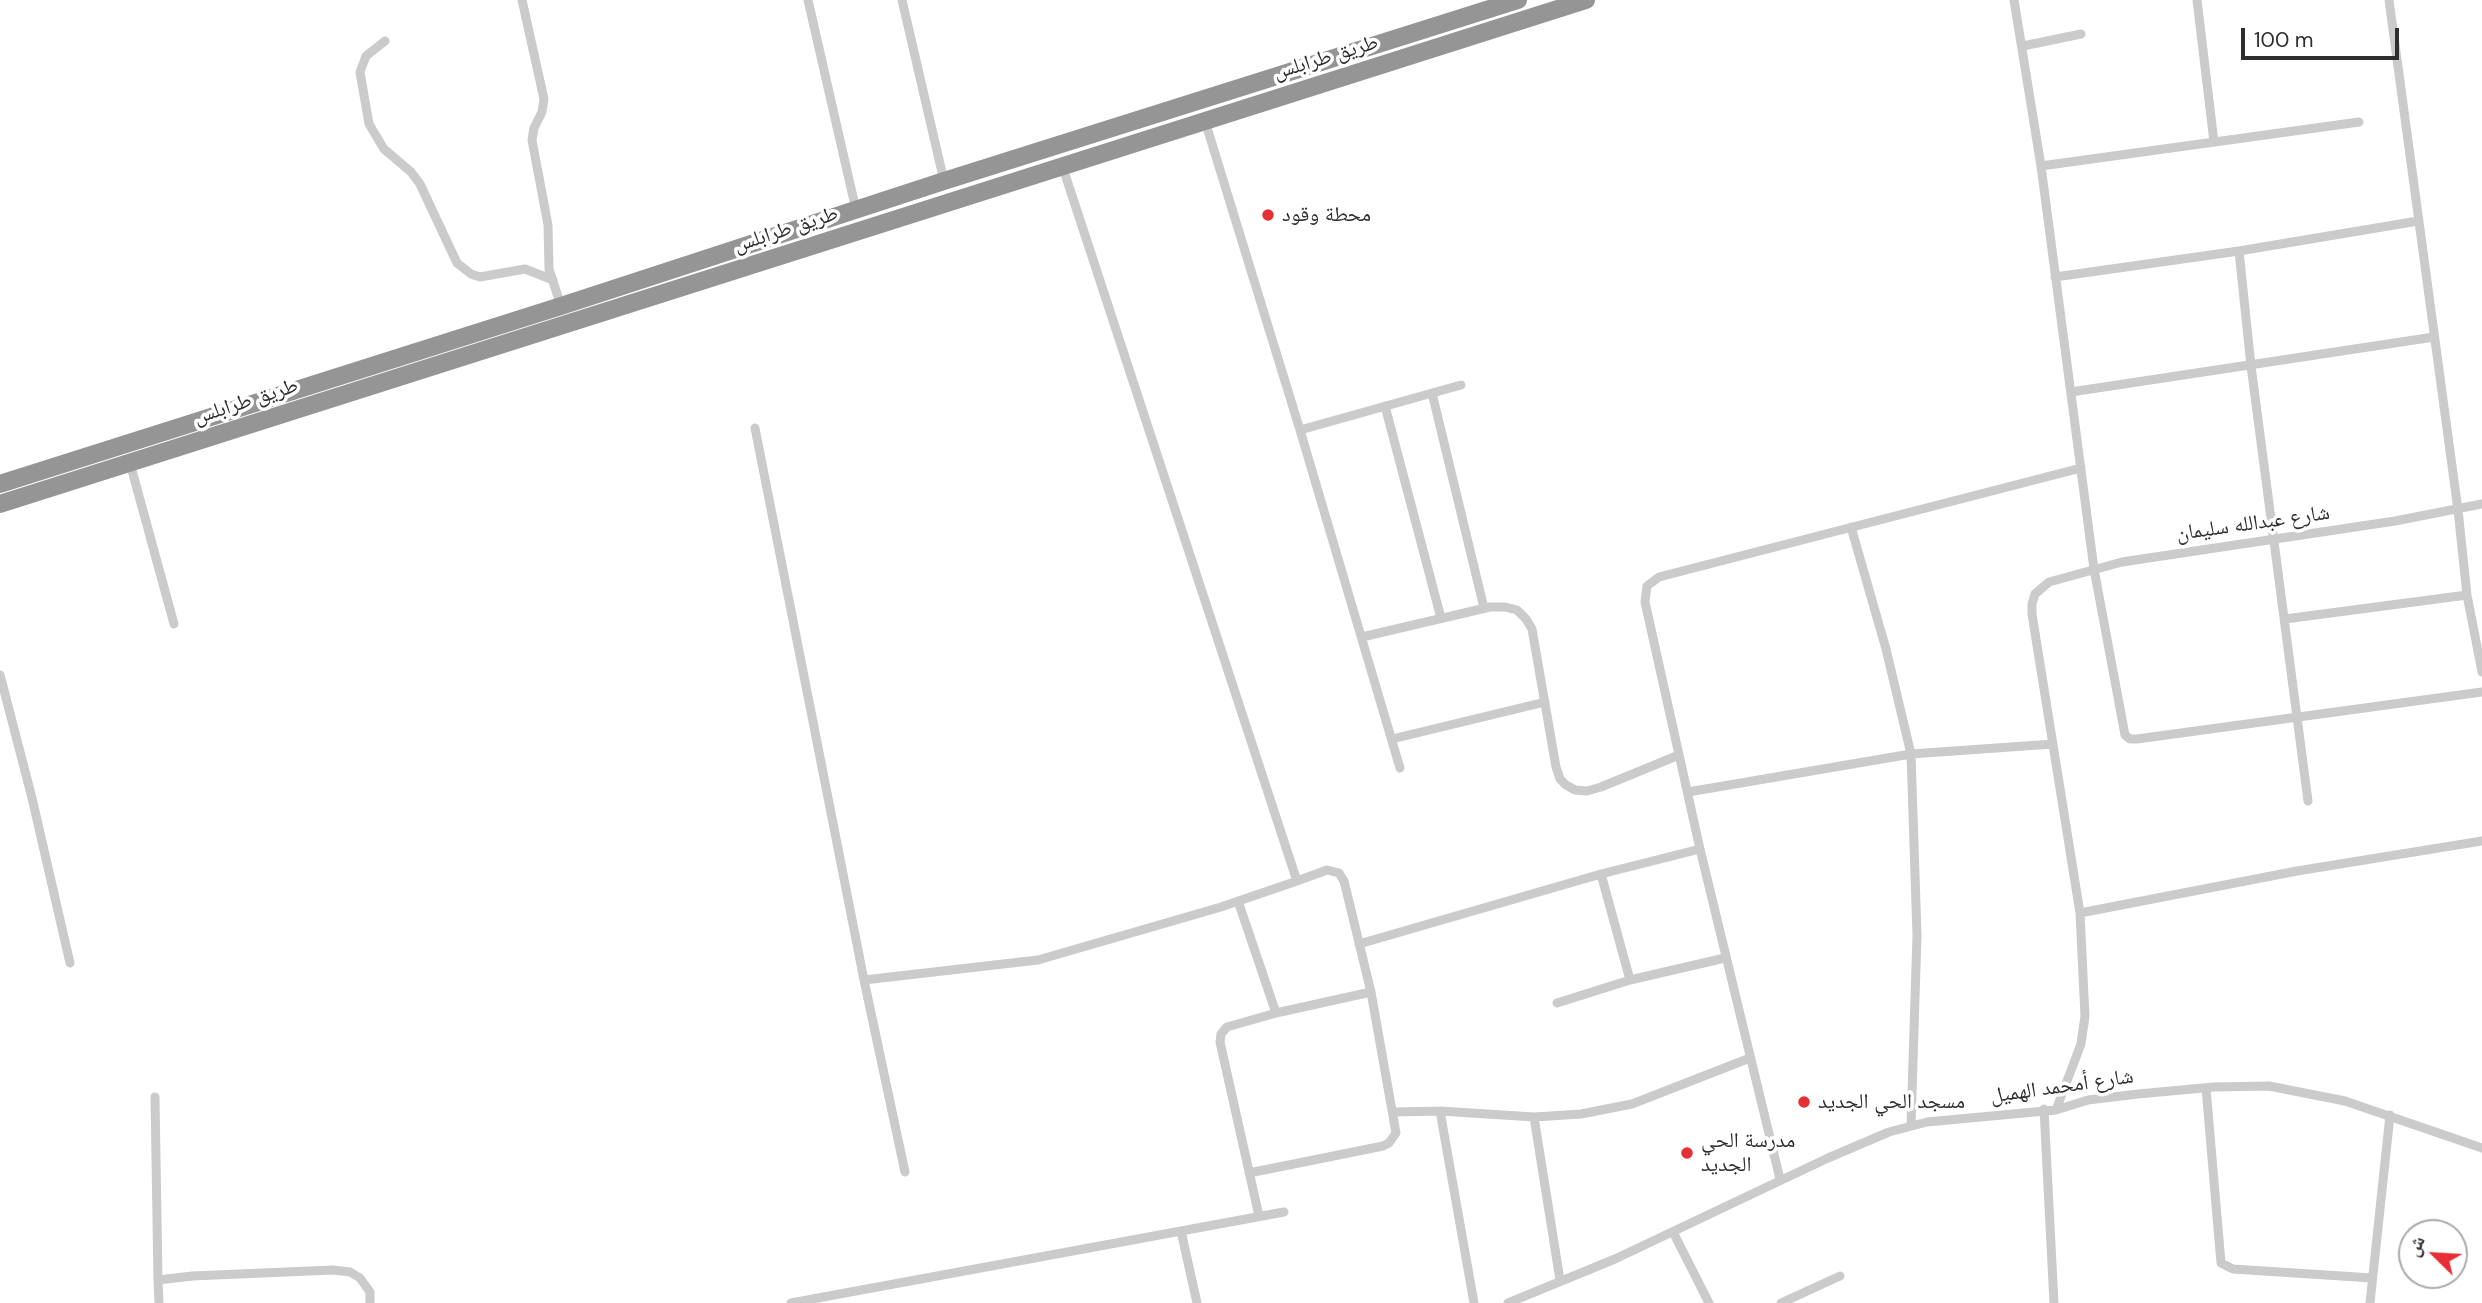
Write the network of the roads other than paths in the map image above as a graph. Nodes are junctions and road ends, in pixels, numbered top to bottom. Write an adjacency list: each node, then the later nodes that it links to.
1 (522, 0): 22 (street)
2 (808, 0): 18 (street)
3 (902, 0): 17 (street)
4 (1518, 0): 17 (highway)
5 (1586, 0): 12 (highway, طريق طرابلس)
6 (2014, 0): 11 (street)
7 (2197, 0): 14 (street)
8 (2389, 0): 19 (street)
9 (2081, 34): 11 (street)
10 (385, 41): 22 (street)
11 (2023, 46): 16 (street)
12 (1205, 121): 15 (highway, طريق طرابلس); 31 (street)
13 (2359, 122): 14 (street)
14 (2214, 142): 16 (street)
15 (1062, 165): 32 (highway, طريق طرابلس); 62 (street)
16 (2041, 166): 21 (street)
17 (944, 181): 18 (highway)
18 (856, 210): 23 (highway)
19 (2418, 221): 20 (street); 24 (street)
20 (2239, 251): 21 (street); 25 (street)
21 (2055, 277): 27 (street)
22 (553, 281): 23 (street)
23 (561, 306): 34 (highway)
24 (2434, 337): 25 (street); 37 (street)
25 (2251, 366): 27 (street); 39 (street)
26 (1461, 385): 28 (street)
27 (2071, 392): 33 (street)
28 (1432, 393): 29 (street); 42 (street)
29 (1385, 406): 31 (street); 43 (street)
30 (755, 428): 68 (street)
31 (1300, 430): 46 (street)
32 (130, 463): 35 (highway, طريق طرابلس); 45 (street)
33 (2081, 468): 38 (street); 40 (street)
34 (0, 484)
35 (0, 504)
36 (2482, 504): 37 (street, شارع عبدالله سليمان)
37 (2458, 510): 39 (street, شارع عبدالله سليمان); 41 (street)
38 (1851, 527): 54 (street); 55 (street)
39 (2275, 538): 40 (street, شارع عبدالله سليمان); 44 (street)
40 (2094, 569): 51 (street); 53 (street, شارع عبدالله سليمان)
41 (2467, 595): 44 (street); 47 (street)
42 (1484, 608): 43 (street); 50 (street)
43 (1441, 618): 46 (street)
44 (2285, 619): 51 (street)
45 (174, 624)
46 (1362, 637): 52 (street)
47 (2482, 672)
48 (0, 675): 67 (street)
49 (2482, 691): 51 (street)
50 (1545, 702): 52 (street); 55 (street)
51 (2298, 717): 58 (street)
52 (1392, 739): 56 (street)
53 (2053, 744): 54 (street); 64 (street)
54 (1912, 754): 57 (street); 82 (street)
55 (1679, 755): 57 (street)
56 (1400, 768)
57 (1688, 792): 60 (street)
58 (2308, 801)
59 (2482, 841): 64 (street)
60 (1700, 849): 61 (street); 66 (street)
61 (1601, 874): 65 (street); 69 (street)
62 (1297, 881): 63 (street); 65 (street)
63 (1238, 901): 68 (street); 72 (street)
64 (2080, 913): 77 (street)
65 (1359, 944): 70 (street)
66 (1725, 958): 69 (street); 73 (street)
67 (70, 963)
68 (864, 980): 84 (street)
69 (1630, 980): 71 (street)
70 (1371, 992): 72 (street); 79 (street)
71 (1558, 1003)
72 (1276, 1013): 85 (street)
73 (1750, 1058): 81 (street); 86 (street)
74 (2206, 1087): 77 (street, شارع أمحمد الهميل); 80 (street, شارع أمحمد الهميل); 92 (street)
75 (155, 1097): 93 (street)
76 (2044, 1109): 77 (street, شارع أمحمد الهميل); 82 (street, شارع أمحمد الهميل); 103 (street)
77 (2056, 1110)
78 (1440, 1111): 79 (street); 81 (street); 99 (street)
79 (1394, 1112): 85 (street)
80 (2390, 1115): 83 (street, شارع أمحمد الهميل); 92 (street)
81 (1534, 1117): 94 (street)
82 (1911, 1125): 86 (street, شارع أمحمد الهميل)
83 (2482, 1148)
84 (905, 1172)
85 (1249, 1173): 88 (street)
86 (1780, 1179): 90 (street, شارع أمحمد الهميل)
87 (1284, 1212): 88 (street)
88 (1259, 1216): 89 (street)
89 (1181, 1231): 97 (street); 98 (street)
90 (1673, 1231): 94 (street, شارع أمحمد الهميل); 101 (street)
91 (1840, 1276): 102 (street)
92 (2372, 1278): 104 (street)
93 (158, 1280): 95 (street); 96 (street)
94 (1560, 1280): 100 (street, شارع أمحمد الهميل)
95 (159, 1303)
96 (370, 1303)
97 (791, 1303)
98 (1197, 1303)
99 (1474, 1303)
100 (1508, 1303)
101 (1709, 1303)
102 (1781, 1303)
103 (2054, 1303)
104 (2370, 1303)

